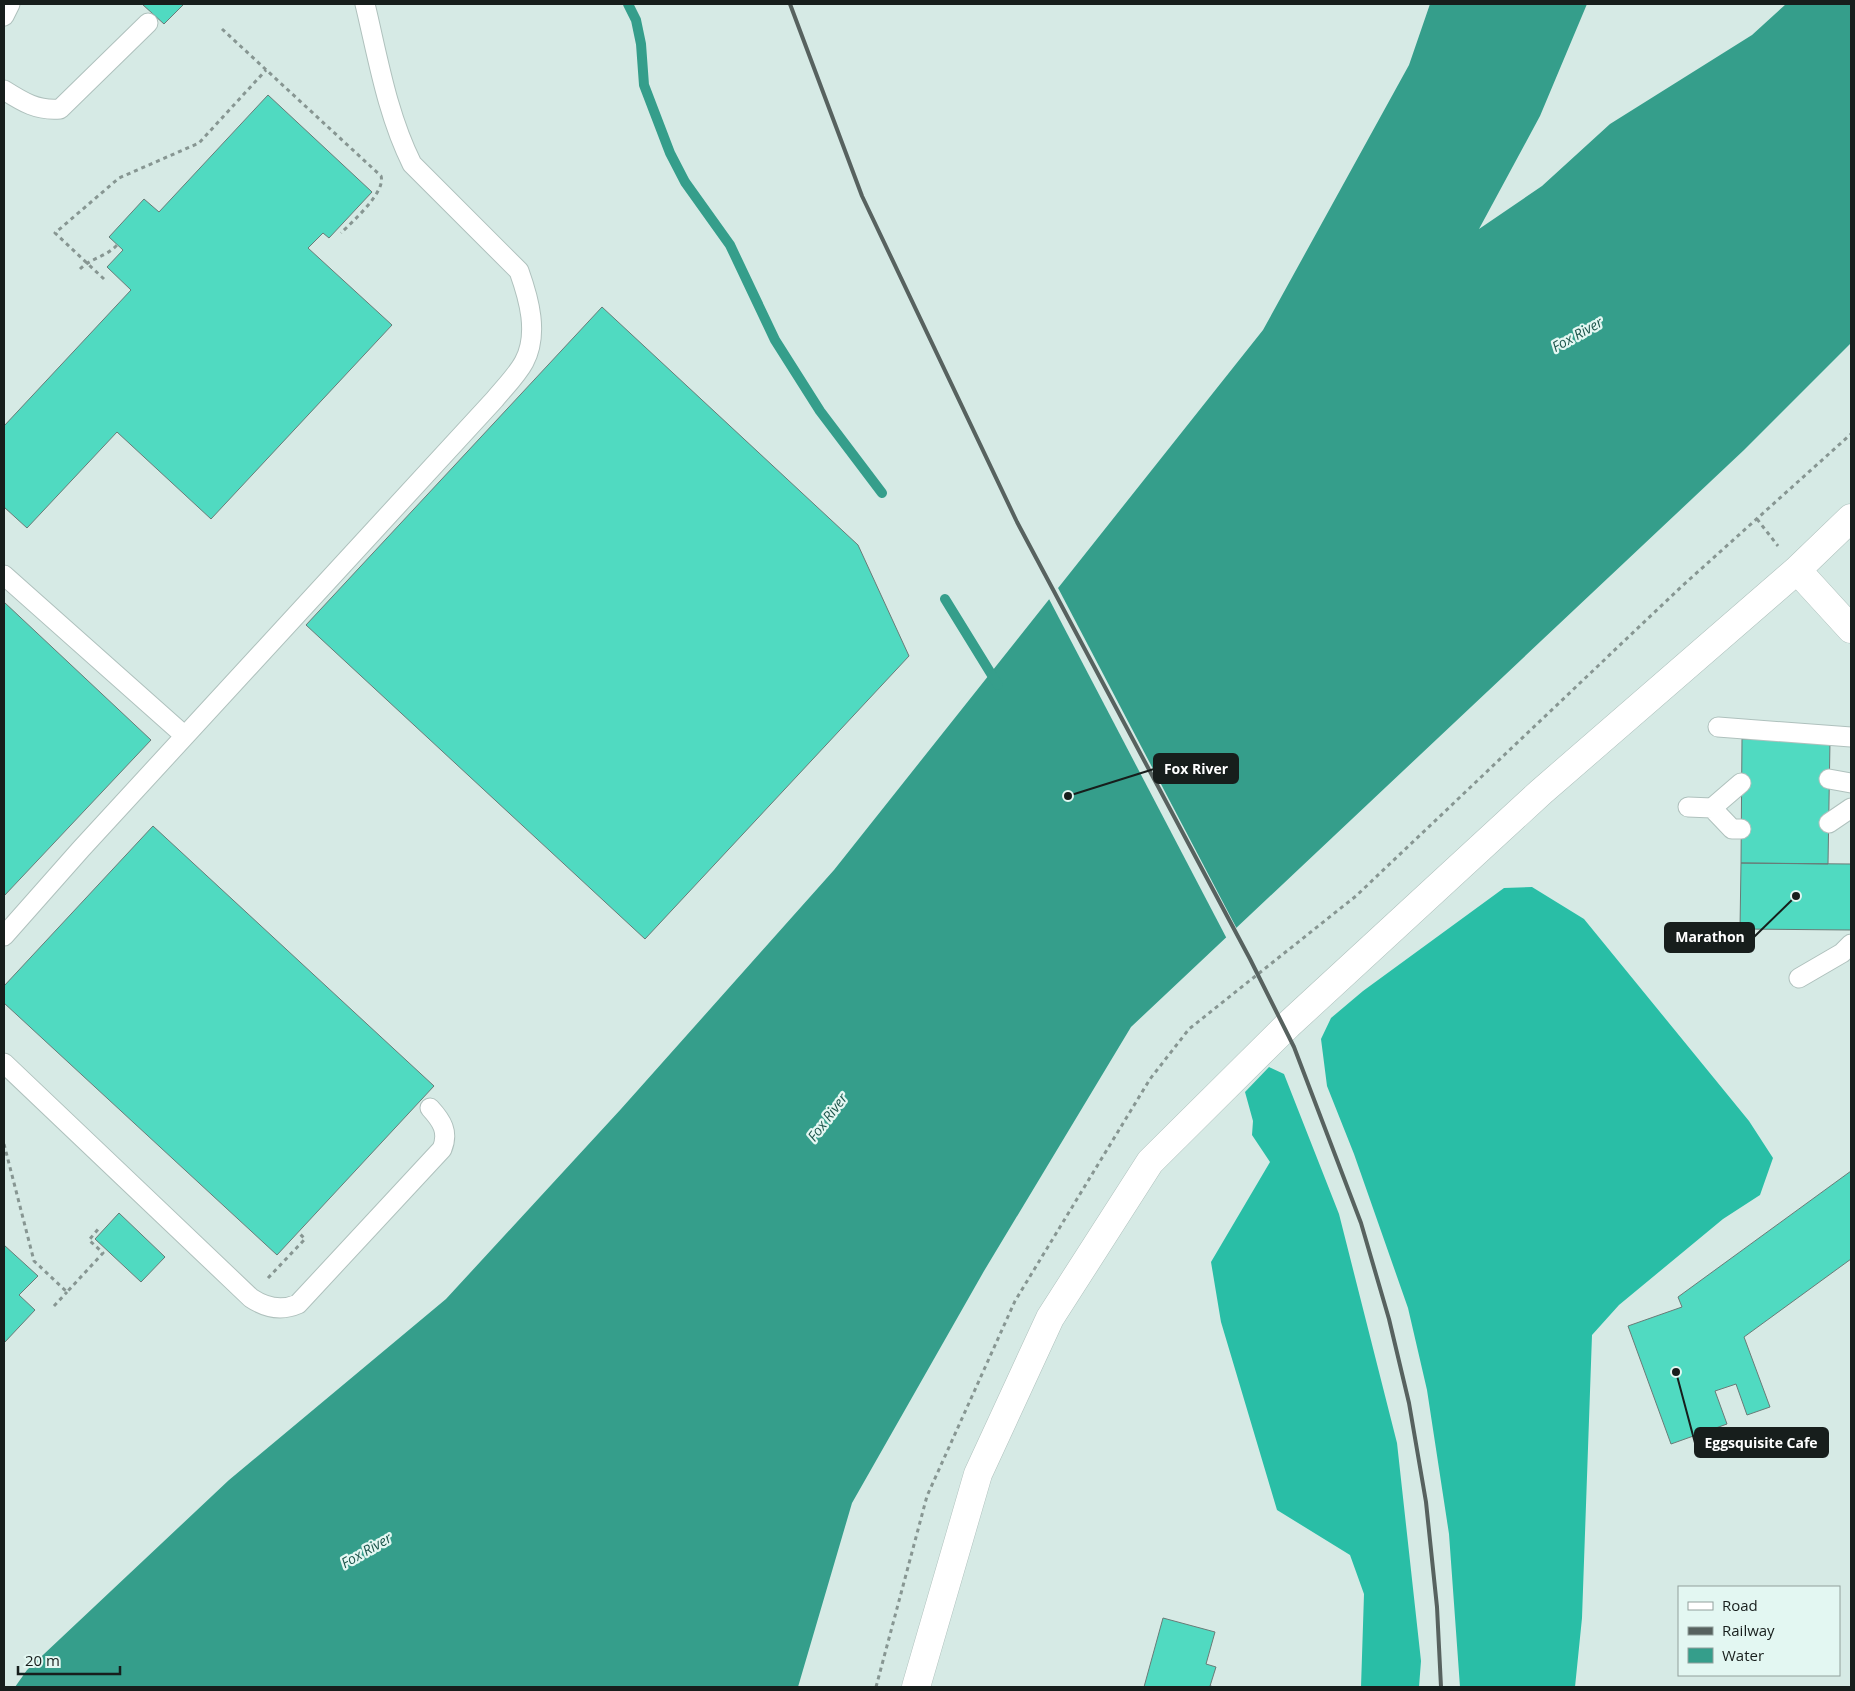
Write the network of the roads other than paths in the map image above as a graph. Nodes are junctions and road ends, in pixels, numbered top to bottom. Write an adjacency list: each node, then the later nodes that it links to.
1 (10, 4): 3 (lane)
2 (365, 4): 11 (lane)
3 (4, 16)
4 (148, 22): 5 (lane)
5 (4, 90)
6 (1851, 518): 7 (street)
7 (1797, 570): 9 (street); 26 (street)
8 (4, 575): 11 (lane)
9 (1851, 629)
10 (1718, 727): 12 (lane)
11 (185, 736): 21 (lane)
12 (1851, 737)
13 (1829, 779): 15 (lane)
14 (1741, 783): 17 (lane)
15 (1851, 783)
16 (1688, 806): 17 (lane)
17 (1712, 808): 20 (lane)
18 (1851, 808): 19 (lane)
19 (1829, 824)
20 (1741, 829)
21 (4, 936)
22 (1851, 944): 23 (lane)
23 (1799, 978)
24 (4, 1063): 25 (lane)
25 (430, 1108)
26 (916, 1687)

